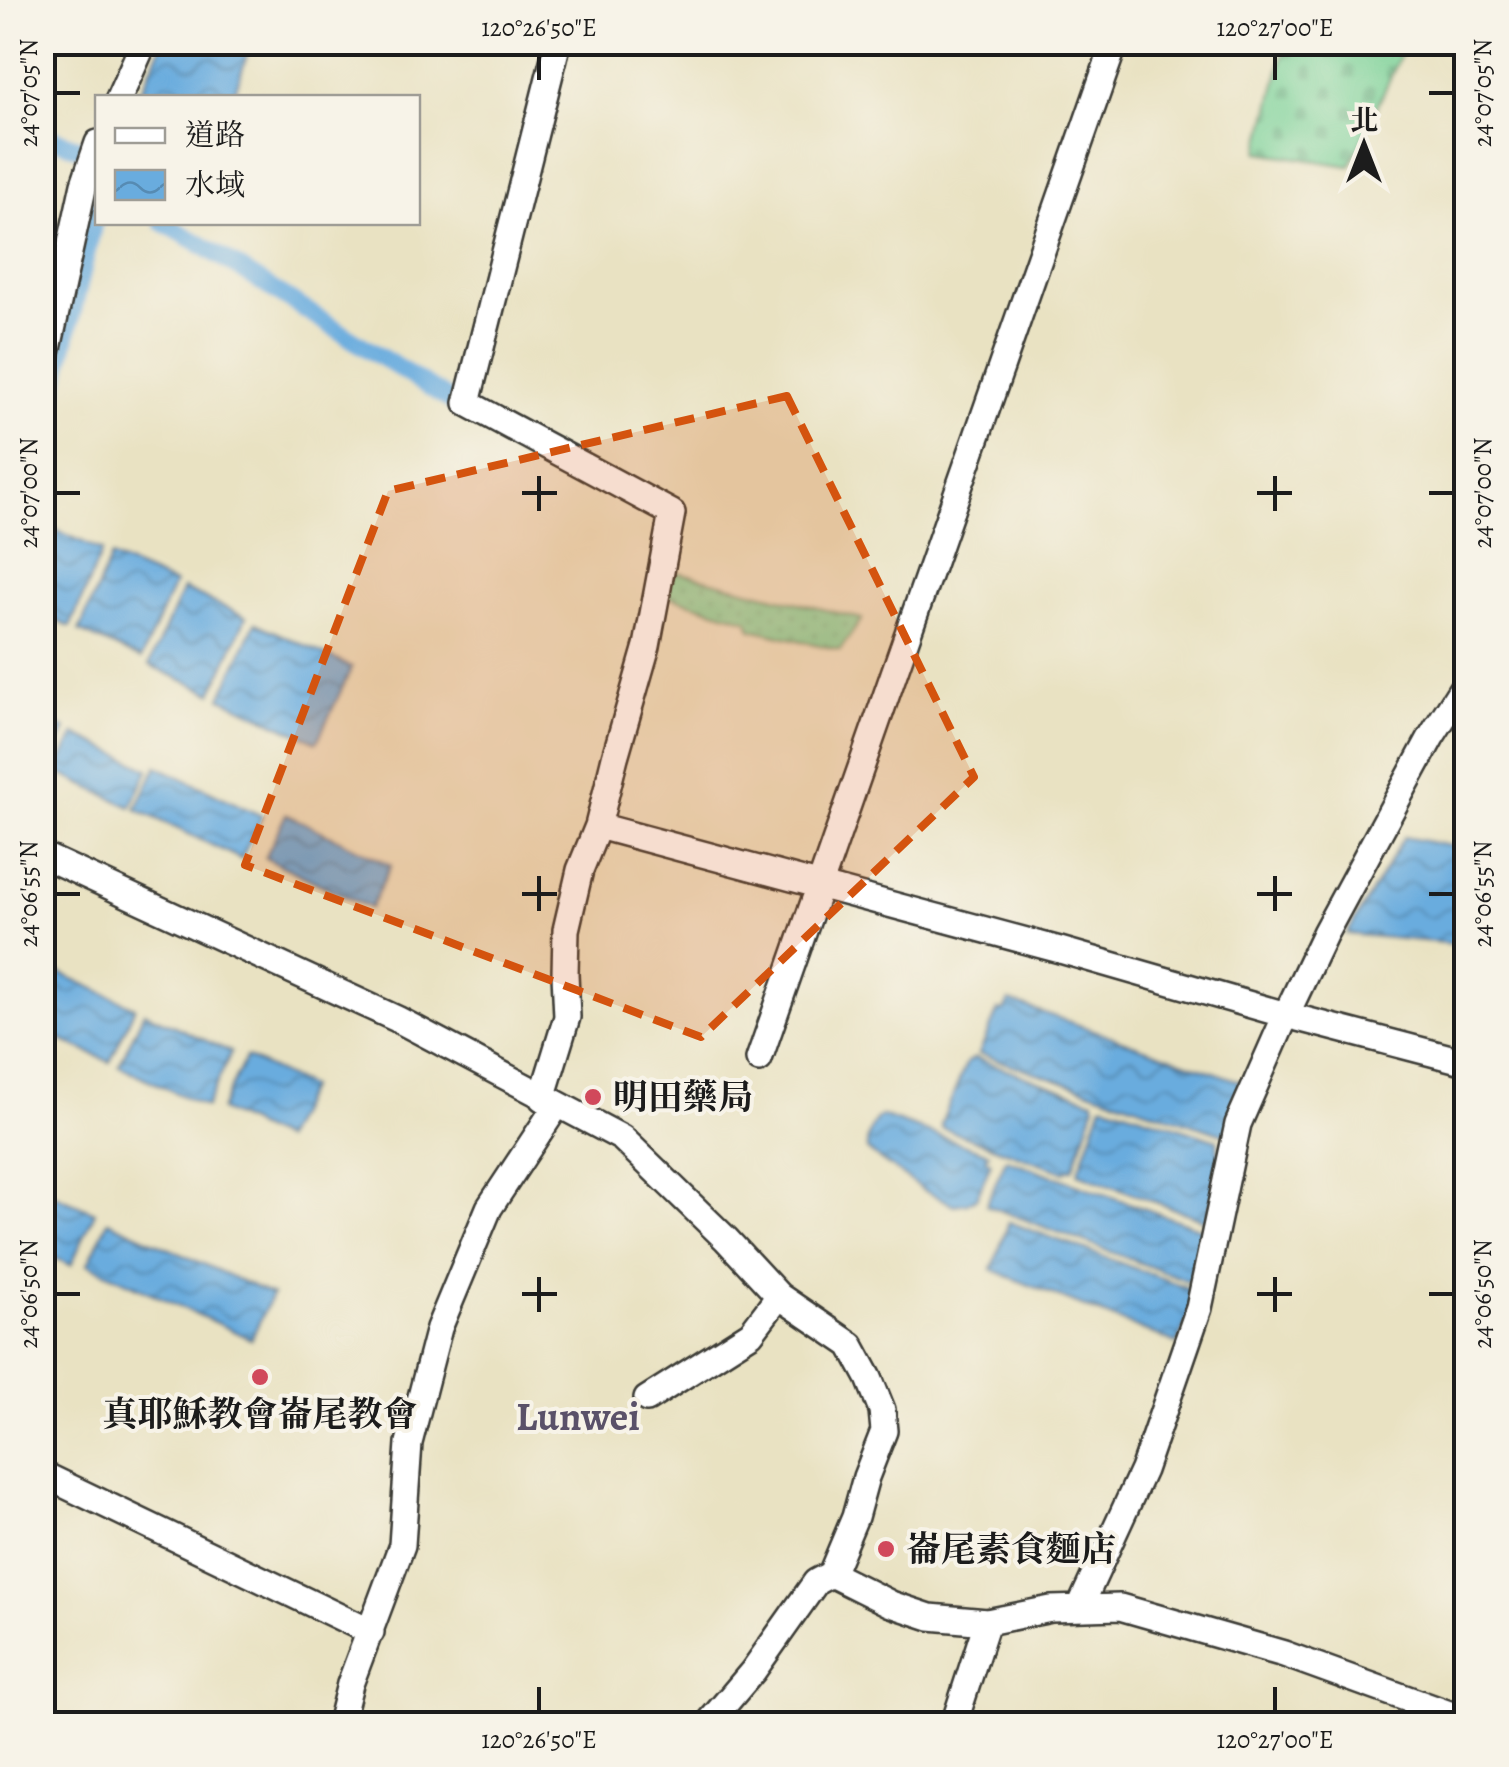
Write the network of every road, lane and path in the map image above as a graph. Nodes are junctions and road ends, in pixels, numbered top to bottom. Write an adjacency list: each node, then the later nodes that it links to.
1 (144, 42): 4 (street)
2 (558, 42): 8 (street)
3 (1115, 42): 10 (street)
4 (120, 95)
5 (95, 153): 6 (street)
6 (42, 376)
7 (1466, 682): 11 (street)
8 (598, 826): 10 (street); 14 (street)
9 (42, 855): 14 (street)
10 (820, 886): 11 (street); 12 (street)
11 (1286, 1014): 13 (street); 19 (street)
12 (758, 1059)
13 (1466, 1062)
14 (549, 1101): 15 (street); 21 (street)
15 (779, 1296): 16 (street); 18 (street)
16 (647, 1399)
17 (42, 1474): 21 (street)
18 (831, 1574): 20 (street); 24 (street)
19 (1080, 1607): 20 (street); 22 (street)
20 (987, 1622): 25 (street)
21 (370, 1632): 23 (street)
22 (1466, 1720)
23 (340, 1724)
24 (708, 1724)
25 (954, 1724)

